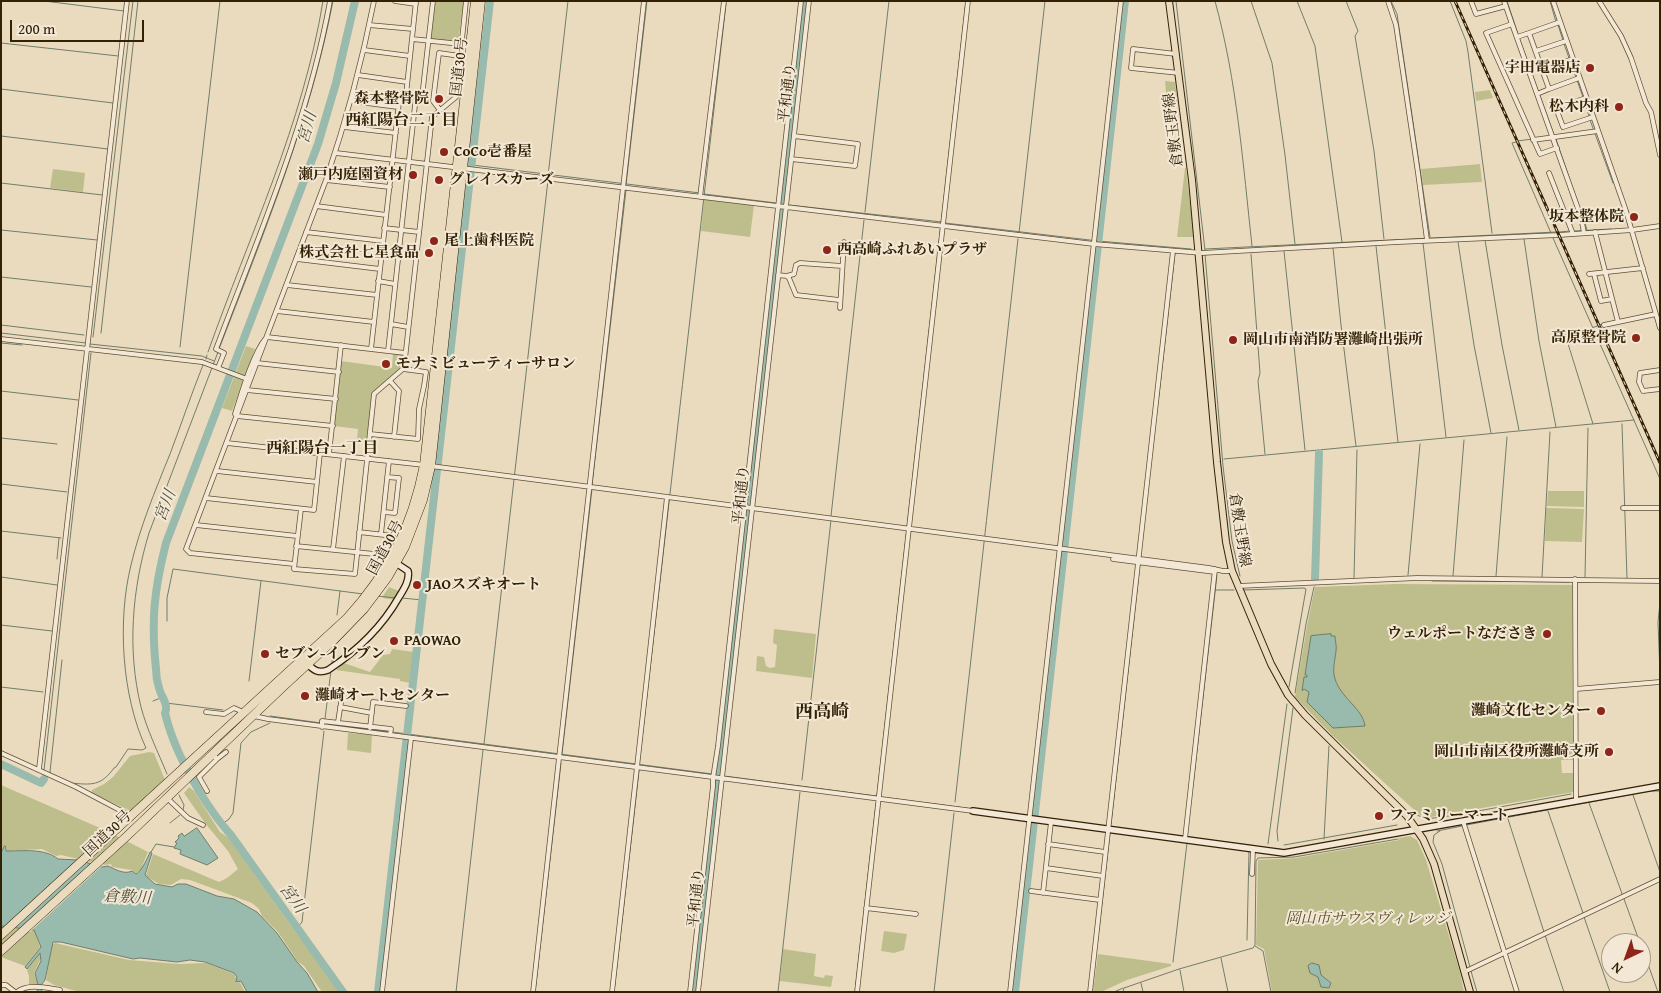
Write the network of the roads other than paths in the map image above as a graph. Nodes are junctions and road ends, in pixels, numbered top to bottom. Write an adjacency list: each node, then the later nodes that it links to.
1 (127, 1): 115 (street)
2 (330, 1): 121 (street)
3 (374, 1): 25 (street)
4 (395, 1): 21 (street)
5 (433, 1): 30 (street)
6 (466, 1): 32 (street)
7 (475, 1): 66 (highway, 国道30号)
8 (481, 1): 66 (highway, 国道30号)
9 (644, 1): 69 (street)
10 (724, 1): 71 (street)
11 (801, 1): 73 (street)
12 (810, 1): 56 (street, 平和通り)
13 (968, 1): 75 (street)
14 (1121, 1): 88 (street)
15 (1169, 1): 35 (main road, 倉敷玉野線)
16 (1388, 1): 85 (street)
17 (1471, 1): 22 (street)
18 (1504, 1): 22 (street)
19 (1553, 1): 23 (street)
20 (1599, 1): 61 (street)
21 (416, 3): 26 (street)
22 (1506, 6): 24 (street)
23 (1558, 23): 27 (street); 31 (street)
24 (1512, 24): 28 (street); 58 (street)
25 (369, 25): 26 (street); 33 (street)
26 (413, 29): 29 (street)
27 (1530, 33): 28 (street); 34 (street)
28 (1518, 36): 45 (street)
29 (412, 40): 30 (street); 36 (street)
30 (428, 41): 32 (street); 47 (street)
31 (1564, 41): 34 (street); 38 (street)
32 (461, 44): 37 (street)
33 (364, 50): 36 (street); 41 (street)
34 (1536, 51): 39 (street)
35 (1176, 54): 40 (main road, 倉敷玉野線); 40 (street)
36 (410, 56): 43 (street)
37 (460, 56): 51 (street); 51 (street)
38 (1571, 60): 39 (street); 42 (street)
39 (1542, 70): 44 (street)
40 (1179, 73): 90 (main road, 倉敷玉野線)
41 (358, 76): 43 (street); 49 (street)
42 (1577, 79): 44 (street); 48 (street)
43 (407, 82): 46 (street)
44 (1549, 89): 45 (street)
45 (1539, 93): 57 (street)
46 (406, 95): 47 (street); 50 (street)
47 (416, 96): 64 (street)
48 (1584, 99): 52 (street); 52 (street)
49 (351, 101): 50 (street); 53 (street)
50 (398, 107): 55 (street)
51 (440, 110): 65 (street)
52 (1590, 117): 54 (street)
53 (344, 127): 55 (street); 60 (street)
54 (1595, 132): 57 (street); 79 (street)
55 (396, 133): 62 (street)
56 (794, 136): 63 (street, 平和通り); 63 (street)
57 (1552, 136): 58 (street); 59 (street)
58 (1531, 140): 59 (street)
59 (1556, 148): 80 (street)
60 (336, 153): 62 (street); 68 (street)
61 (1660, 155)
62 (393, 159): 64 (street); 70 (street)
63 (791, 159): 73 (street, 平和通り)
64 (409, 161): 65 (street); 78 (street)
65 (427, 163): 66 (street); 82 (street)
66 (462, 167): 69 (street); 140 (highway, 国道30号)
67 (1549, 172): 83 (street)
68 (326, 180): 70 (street); 72 (street)
69 (623, 185): 71 (street); 144 (street)
70 (390, 187): 74 (street)
71 (702, 195): 73 (street)
72 (316, 206): 74 (street); 81 (street)
73 (781, 206): 75 (street); 96 (street, 平和通り); 147 (street)
74 (386, 214): 77 (street)
75 (942, 225): 88 (street); 153 (street)
76 (1660, 226): 79 (street)
77 (384, 228): 78 (street); 86 (street)
78 (401, 230): 82 (street); 99 (street)
79 (1632, 230): 84 (street); 93 (street)
80 (1584, 231): 83 (street); 84 (street)
81 (306, 232): 86 (street); 91 (street)
82 (419, 232): 111 (street)
83 (1573, 232): 85 (street)
84 (1595, 232): 95 (street)
85 (1426, 239): 90 (street)
86 (383, 241): 94 (street)
87 (844, 242): 92 (street)
88 (1094, 243): 89 (street); 158 (street)
89 (1173, 251): 90 (street); 163 (street)
90 (1203, 253): 167 (main road, 倉敷玉野線)
91 (296, 258): 94 (street); 100 (street)
92 (842, 266): 97 (street); 103 (street)
93 (1643, 268): 95 (street); 106 (street)
94 (380, 269): 98 (street)
95 (1606, 273): 102 (street); 102 (street)
96 (778, 275): 97 (street); 147 (street, 平和通り)
97 (787, 276): 103 (street)
98 (378, 281): 99 (street); 101 (street)
99 (395, 284): 109 (street)
100 (287, 285): 101 (street); 105 (street)
101 (377, 295): 107 (street)
102 (1612, 299): 108 (street)
103 (839, 300): 104 (street)
104 (840, 308)
105 (277, 311): 107 (street); 113 (street)
106 (1656, 314): 108 (street); 112 (street)
107 (374, 322): 117 (street)
108 (1618, 322): 110 (street)
109 (391, 324): 111 (street); 118 (street)
110 (1604, 325)
111 (408, 327): 119 (street)
112 (1660, 328)
113 (267, 337): 116 (street); 120 (street); 125 (street)
114 (1, 340): 115 (street)
115 (87, 345): 121 (street); 190 (street)
116 (341, 345): 117 (street); 124 (street)
117 (371, 348): 118 (street)
118 (388, 351): 119 (street)
119 (405, 353): 122 (street)
120 (257, 363): 124 (street); 128 (street)
121 (216, 367): 125 (street)
122 (403, 369): 126 (street); 133 (street)
123 (1660, 370): 127 (street)
124 (339, 372): 129 (street)
125 (245, 378): 130 (street)
126 (390, 381): 132 (street); 133 (street)
127 (1660, 389)
128 (247, 390): 129 (street); 130 (street)
129 (336, 399): 131 (street)
130 (237, 416): 131 (street); 134 (street)
131 (333, 426): 136 (street)
132 (370, 434): 133 (street); 138 (street)
133 (394, 436)
134 (227, 443): 135 (street); 141 (street)
135 (320, 454): 136 (street); 143 (street)
136 (329, 454): 137 (street)
137 (344, 456): 138 (street); 159 (street)
138 (368, 459): 139 (street); 154 (street)
139 (389, 461): 140 (street); 142 (street)
140 (433, 467): 144 (street); 164 (highway, 国道30号)
141 (217, 471): 143 (street); 146 (street)
142 (387, 477): 151 (street); 151 (street)
143 (317, 482): 150 (street)
144 (591, 487): 145 (street); 187 (street)
145 (669, 497): 147 (street); 189 (street)
146 (206, 498): 150 (street); 152 (street)
147 (748, 508): 153 (street); 191 (street); 192 (street, 平和通り)
148 (1624, 508): 149 (street)
149 (1660, 508)
150 (301, 509): 156 (street)
151 (384, 512): 155 (street)
152 (196, 526): 156 (street); 165 (street)
153 (907, 528): 158 (street); 196 (street)
154 (359, 532): 155 (street); 160 (street)
155 (381, 534): 160 (street)
156 (297, 536): 157 (street)
157 (296, 546): 159 (street); 165 (street)
158 (1063, 548): 161 (street); 200 (street)
159 (333, 549): 160 (street)
160 (357, 552): 165 (street)
161 (1121, 558): 162 (street); 163 (street)
162 (1113, 559)
163 (1138, 561): 166 (street); 204 (street)
164 (394, 562): 171 (highway, 国道30号); 171 (street)
165 (294, 564)
166 (1215, 570): 167 (street); 206 (street)
167 (1232, 571): 170 (main road, 倉敷玉野線)
168 (1575, 579): 169 (street); 170 (street); 173 (street)
169 (1660, 580)
170 (1238, 586): 205 (main road, 倉敷玉野線)
171 (305, 662): 178 (highway, 国道30号); 180 (highway, 国道30号)
172 (1659, 682): 173 (street)
173 (1576, 689): 197 (street)
174 (342, 696): 176 (street)
175 (406, 706): 179 (street)
176 (340, 708): 179 (street); 181 (street)
177 (206, 712): 178 (street)
178 (244, 713): 180 (street); 184 (highway, 国道30号)
179 (372, 713): 182 (street)
180 (253, 715): 181 (street); 188 (highway, 国道30号)
181 (340, 725): 182 (street)
182 (370, 729): 183 (street)
183 (408, 738): 187 (street); 226 (street)
184 (206, 747): 188 (highway); 199 (highway, 国道30号)
185 (226, 752): 188 (street)
186 (1, 753): 190 (street)
187 (559, 756): 189 (street); 227 (street)
188 (215, 757): 194 (street); 195 (highway, 国道30号)
189 (637, 766): 191 (street); 228 (street)
190 (39, 770): 199 (street)
191 (713, 776): 192 (street); 229 (street)
192 (722, 778): 196 (street); 230 (street, 平和通り)
193 (1660, 786): 197 (street)
194 (208, 792)
195 (167, 798): 203 (street); 220 (highway, 国道30号)
196 (879, 798): 198 (street); 217 (street)
197 (1576, 801): 202 (street)
198 (973, 811): 200 (street)
199 (131, 816): 219 (highway, 国道30号)
200 (1031, 818): 201 (street); 232 (street)
201 (1050, 822): 204 (street); 207 (street)
202 (1463, 824): 205 (street); 221 (street)
203 (203, 825)
204 (1108, 828): 206 (street); 209 (street)
205 (1417, 829): 208 (street); 222 (main road, 倉敷玉野線)
206 (1185, 837): 208 (street)
207 (1048, 844): 209 (street); 210 (street)
208 (1253, 849): 211 (street)
209 (1105, 852): 212 (street)
210 (1046, 868): 212 (street); 215 (street)
211 (1252, 874)
212 (1102, 876): 216 (street)
213 (1660, 879): 221 (street)
214 (1031, 891): 215 (street)
215 (1043, 893): 216 (street)
216 (1100, 900): 233 (street)
217 (866, 908): 218 (street); 231 (street)
218 (916, 914)
219 (1, 935)
220 (1, 951)
221 (1504, 953): 222 (street); 235 (street)
222 (1468, 970): 234 (main road, 倉敷玉野線)
223 (1, 985): 225 (street)
224 (60, 990): 225 (street)
225 (16, 992)
226 (382, 992)
227 (533, 992)
228 (612, 992)
229 (690, 992)
230 (698, 992)
231 (857, 992)
232 (1010, 992)
233 (1090, 992)
234 (1470, 992)
235 (1517, 992)

